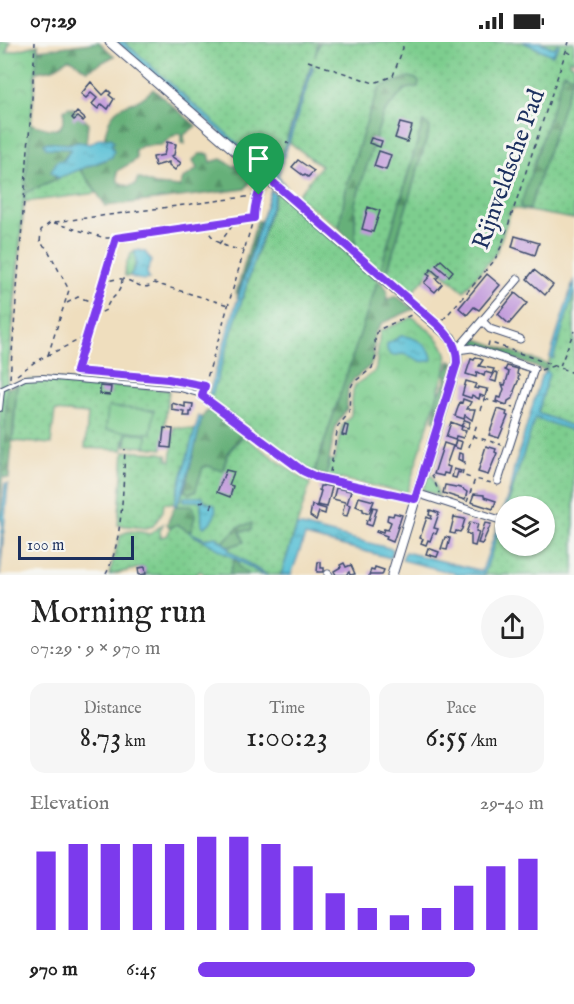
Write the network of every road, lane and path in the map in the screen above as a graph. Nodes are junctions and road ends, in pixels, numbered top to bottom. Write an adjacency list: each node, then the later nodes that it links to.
1 (35, 42): 39 (path)
2 (110, 42): 9 (street)
3 (402, 42): 7 (path)
4 (569, 42): 5 (path, Rijnveldsche Pad)
5 (566, 51): 6 (path); 28 (path, Rijnveldsche Pad)
6 (574, 55)
7 (308, 61)
8 (273, 157): 9 (path)
9 (264, 175): 10 (lane); 25 (street)
10 (259, 195): 11 (lane); 14 (path)
11 (254, 210): 12 (path)
12 (254, 218): 13 (path); 18 (path)
13 (236, 221): 15 (path); 17 (path)
14 (51, 222): 16 (path); 23 (path)
15 (204, 225): 16 (path); 17 (path)
16 (116, 238): 21 (path)
17 (219, 244): 18 (path)
18 (245, 250): 24 (path)
19 (122, 279): 21 (path); 24 (path); 26 (path)
20 (518, 279): 27 (street)
21 (102, 283): 22 (path)
22 (96, 303): 23 (path); 26 (path)
23 (65, 304): 34 (path)
24 (229, 305): 30 (path)
25 (418, 309): 28 (street); 54 (path)
26 (93, 314): 30 (path)
27 (482, 321): 31 (street); 32 (street)
28 (438, 325): 32 (street)
29 (574, 330): 36 (path)
30 (86, 336): 34 (path)
31 (520, 339)
32 (457, 350): 33 (street); 53 (street)
33 (486, 352): 35 (path); 37 (street)
34 (48, 355): 39 (path)
35 (554, 366): 36 (path); 37 (path)
36 (559, 367): 38 (path)
37 (534, 369): 46 (street)
38 (574, 373)
39 (11, 385): 41 (lane); 42 (lane)
40 (489, 388): 43 (path)
41 (1, 390): 44 (lane)
42 (202, 396): 54 (street)
43 (485, 399): 45 (path); 46 (path)
44 (0, 409)
45 (481, 410)
46 (521, 410): 50 (street)
47 (477, 424): 48 (path)
48 (473, 436): 49 (path); 50 (path)
49 (469, 447)
50 (509, 447): 56 (street)
51 (125, 449): 65 (path)
52 (465, 462): 55 (path)
53 (423, 472): 57 (street); 59 (path)
54 (328, 479): 57 (street)
55 (475, 479): 56 (path); 63 (path)
56 (498, 481)
57 (416, 496): 59 (street); 66 (street)
58 (205, 500): 60 (path)
59 (443, 502): 63 (street)
60 (200, 503)
61 (213, 503): 62 (path)
62 (211, 508)
63 (464, 509): 64 (street)
64 (495, 518)
65 (106, 574)
66 (392, 575)

